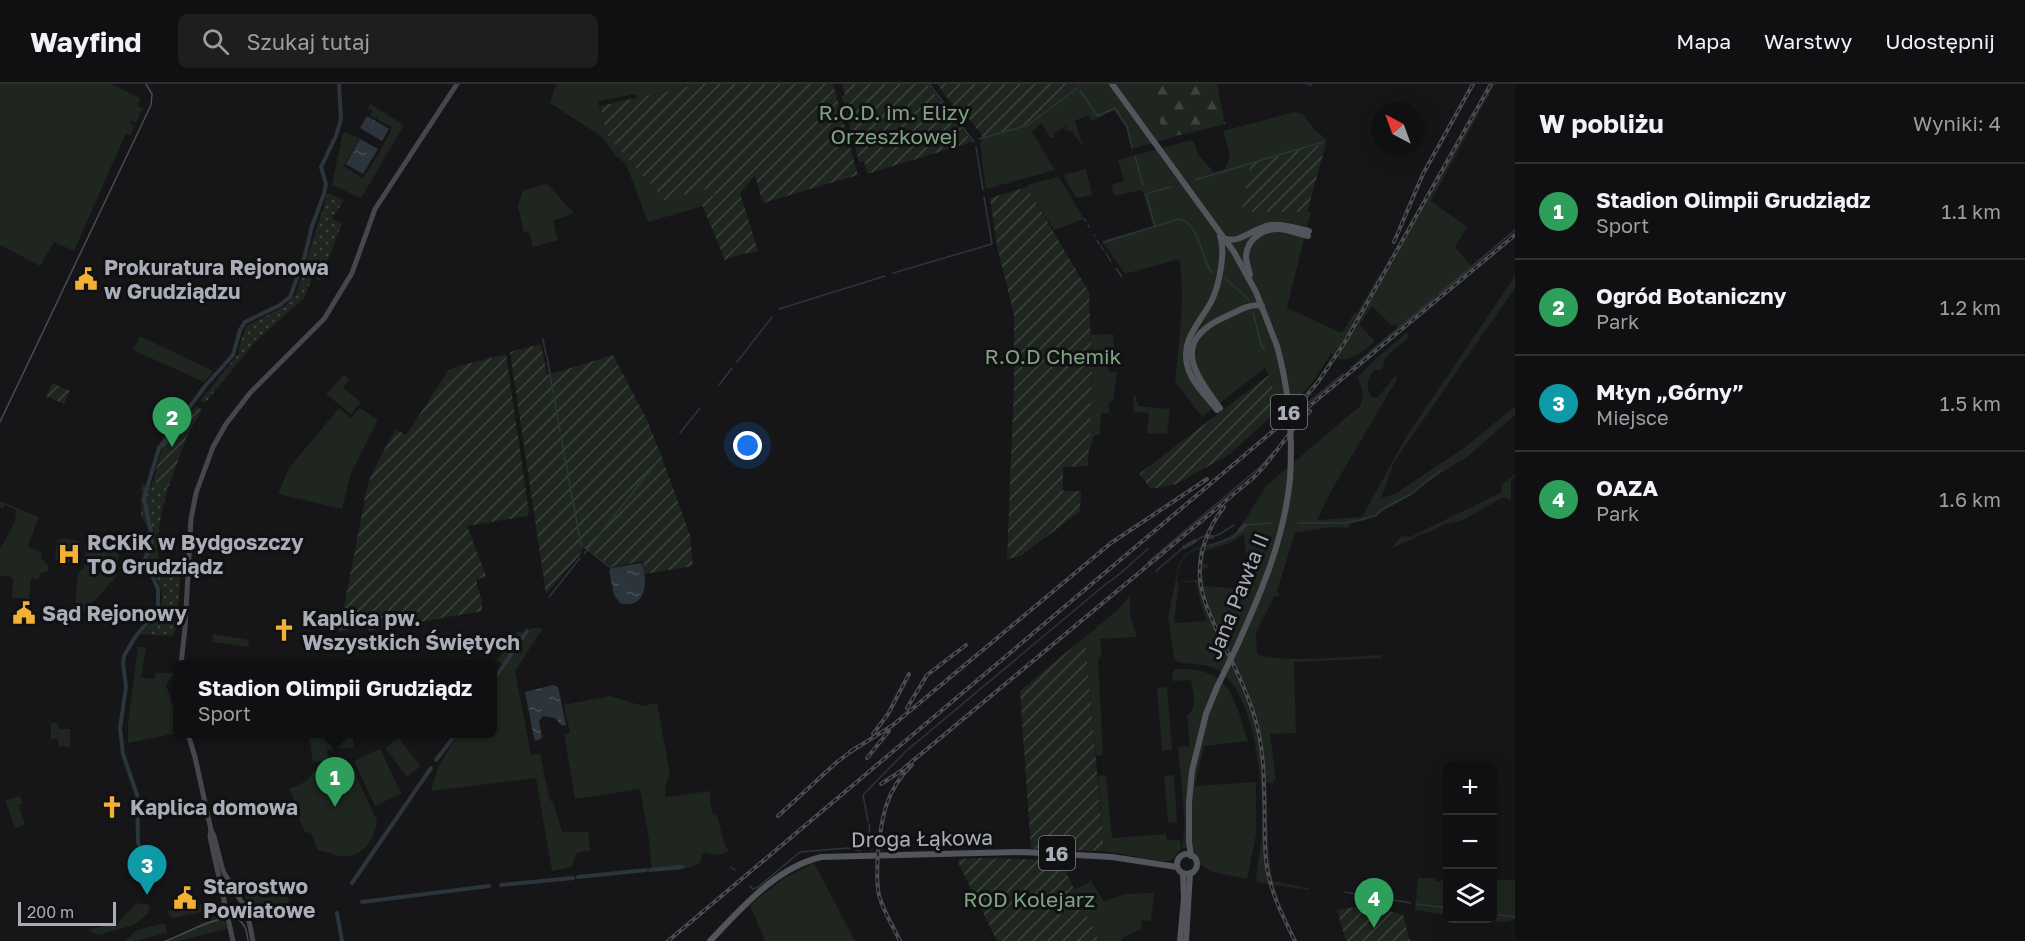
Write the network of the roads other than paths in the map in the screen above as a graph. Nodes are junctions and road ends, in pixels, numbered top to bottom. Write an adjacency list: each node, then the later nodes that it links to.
1 (457, 84): 7 (main road)
2 (1112, 84): 3 (main road, Jana Pawła II / 16)
3 (1213, 222): 4 (main road, Jana Pawła II / 16); 6 (main road)
4 (1225, 239): 5 (main road, Jana Pawła II / 16); 5 (main road)
5 (1252, 285): 6 (main road, Jana Pawła II / 16)
6 (1262, 306): 10 (main road, Jana Pawła II / 16, bridge)
7 (180, 660)
8 (189, 738): 9 (main road)
9 (210, 830): 13 (main road); 14 (main road)
10 (1189, 855): 11 (main road, 16); 12 (main road, 16)
11 (1177, 864): 12 (main road); 15 (main road, Droga Łąkowa / 16)
12 (1186, 873): 16 (main road); 17 (main road)
13 (233, 941)
14 (253, 941)
15 (710, 941)
16 (1180, 941)
17 (1186, 941)

